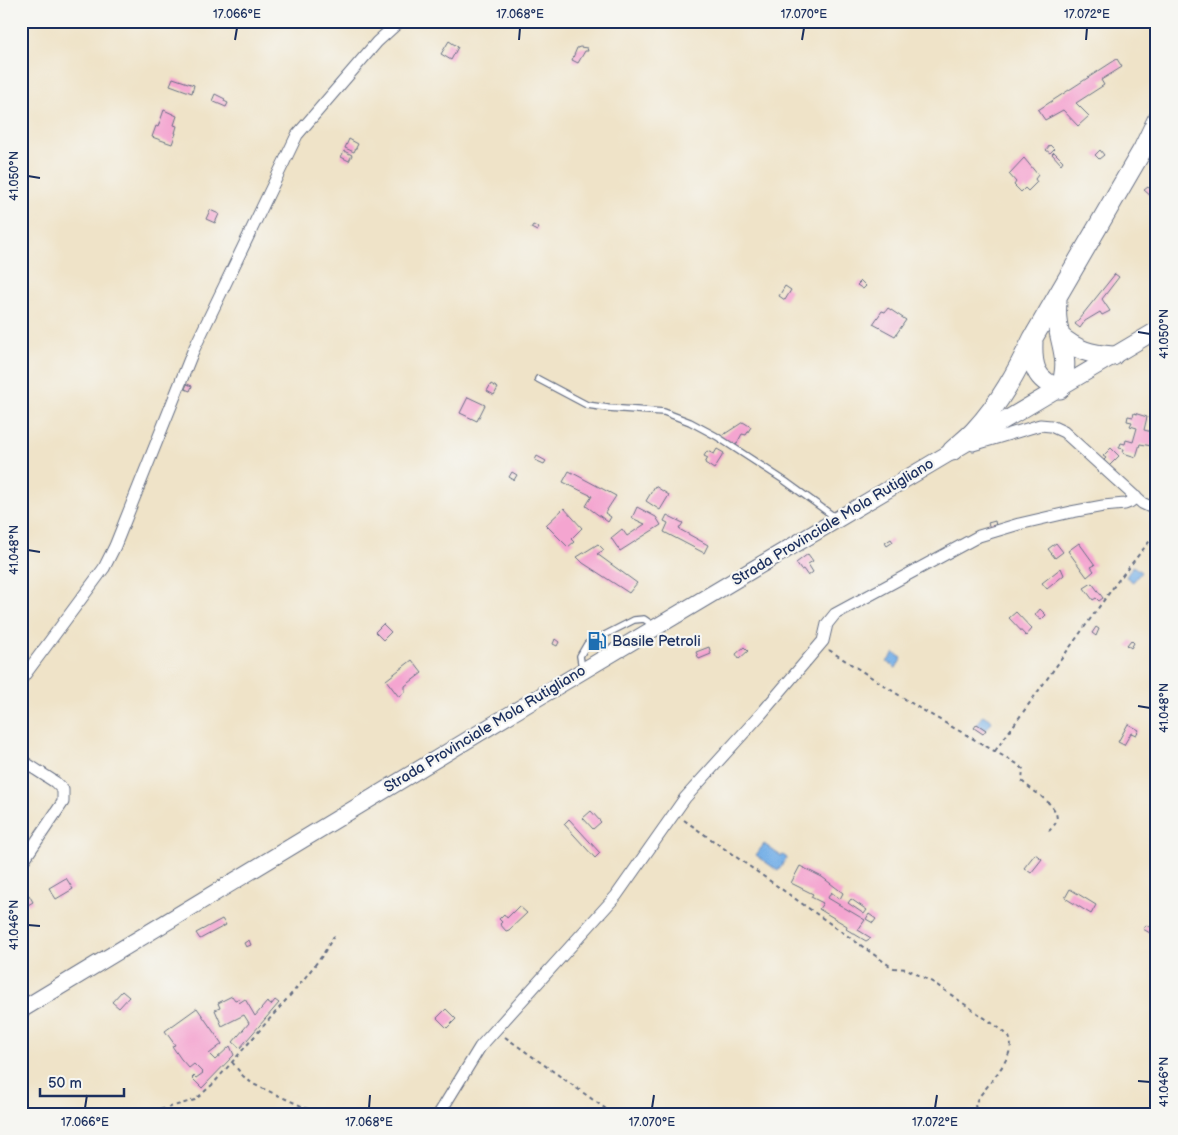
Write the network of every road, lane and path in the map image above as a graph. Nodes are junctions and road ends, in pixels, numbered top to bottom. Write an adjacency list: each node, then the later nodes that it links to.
1 (400, 21): 17 (street)
2 (1157, 120): 3 (highway)
3 (1150, 144): 4 (highway)
4 (1057, 298): 6 (highway); 7 (highway)
5 (1157, 330): 8 (main road, Strada Provinciale Mola Rutigliano)
6 (1060, 336): 8 (highway); 10 (highway)
7 (1033, 338): 10 (highway); 11 (highway)
8 (1113, 356): 10 (main road, Strada Provinciale Mola Rutigliano)
9 (538, 379): 14 (lane)
10 (1060, 389): 11 (main road, Strada Provinciale Mola Rutigliano)
11 (952, 451): 12 (street); 14 (main road, Strada Provinciale Mola Rutigliano)
12 (1136, 497): 13 (street); 16 (street)
13 (1157, 510)
14 (837, 519): 24 (main road, Strada Provinciale Mola Rutigliano)
15 (1157, 532): 18 (path)
16 (820, 644): 18 (path); 20 (street)
17 (21, 680)
18 (995, 751): 21 (path)
19 (21, 760): 22 (street)
20 (674, 813): 25 (street); 33 (path)
21 (1049, 831)
22 (21, 864)
23 (334, 936): 26 (path)
24 (21, 1010)
25 (495, 1030): 31 (street); 32 (path)
26 (232, 1062): 29 (path); 30 (path)
27 (21, 1110): 28 (street)
28 (25, 1114)
29 (145, 1114)
30 (319, 1114)
31 (439, 1114)
32 (613, 1114)
33 (977, 1114)

